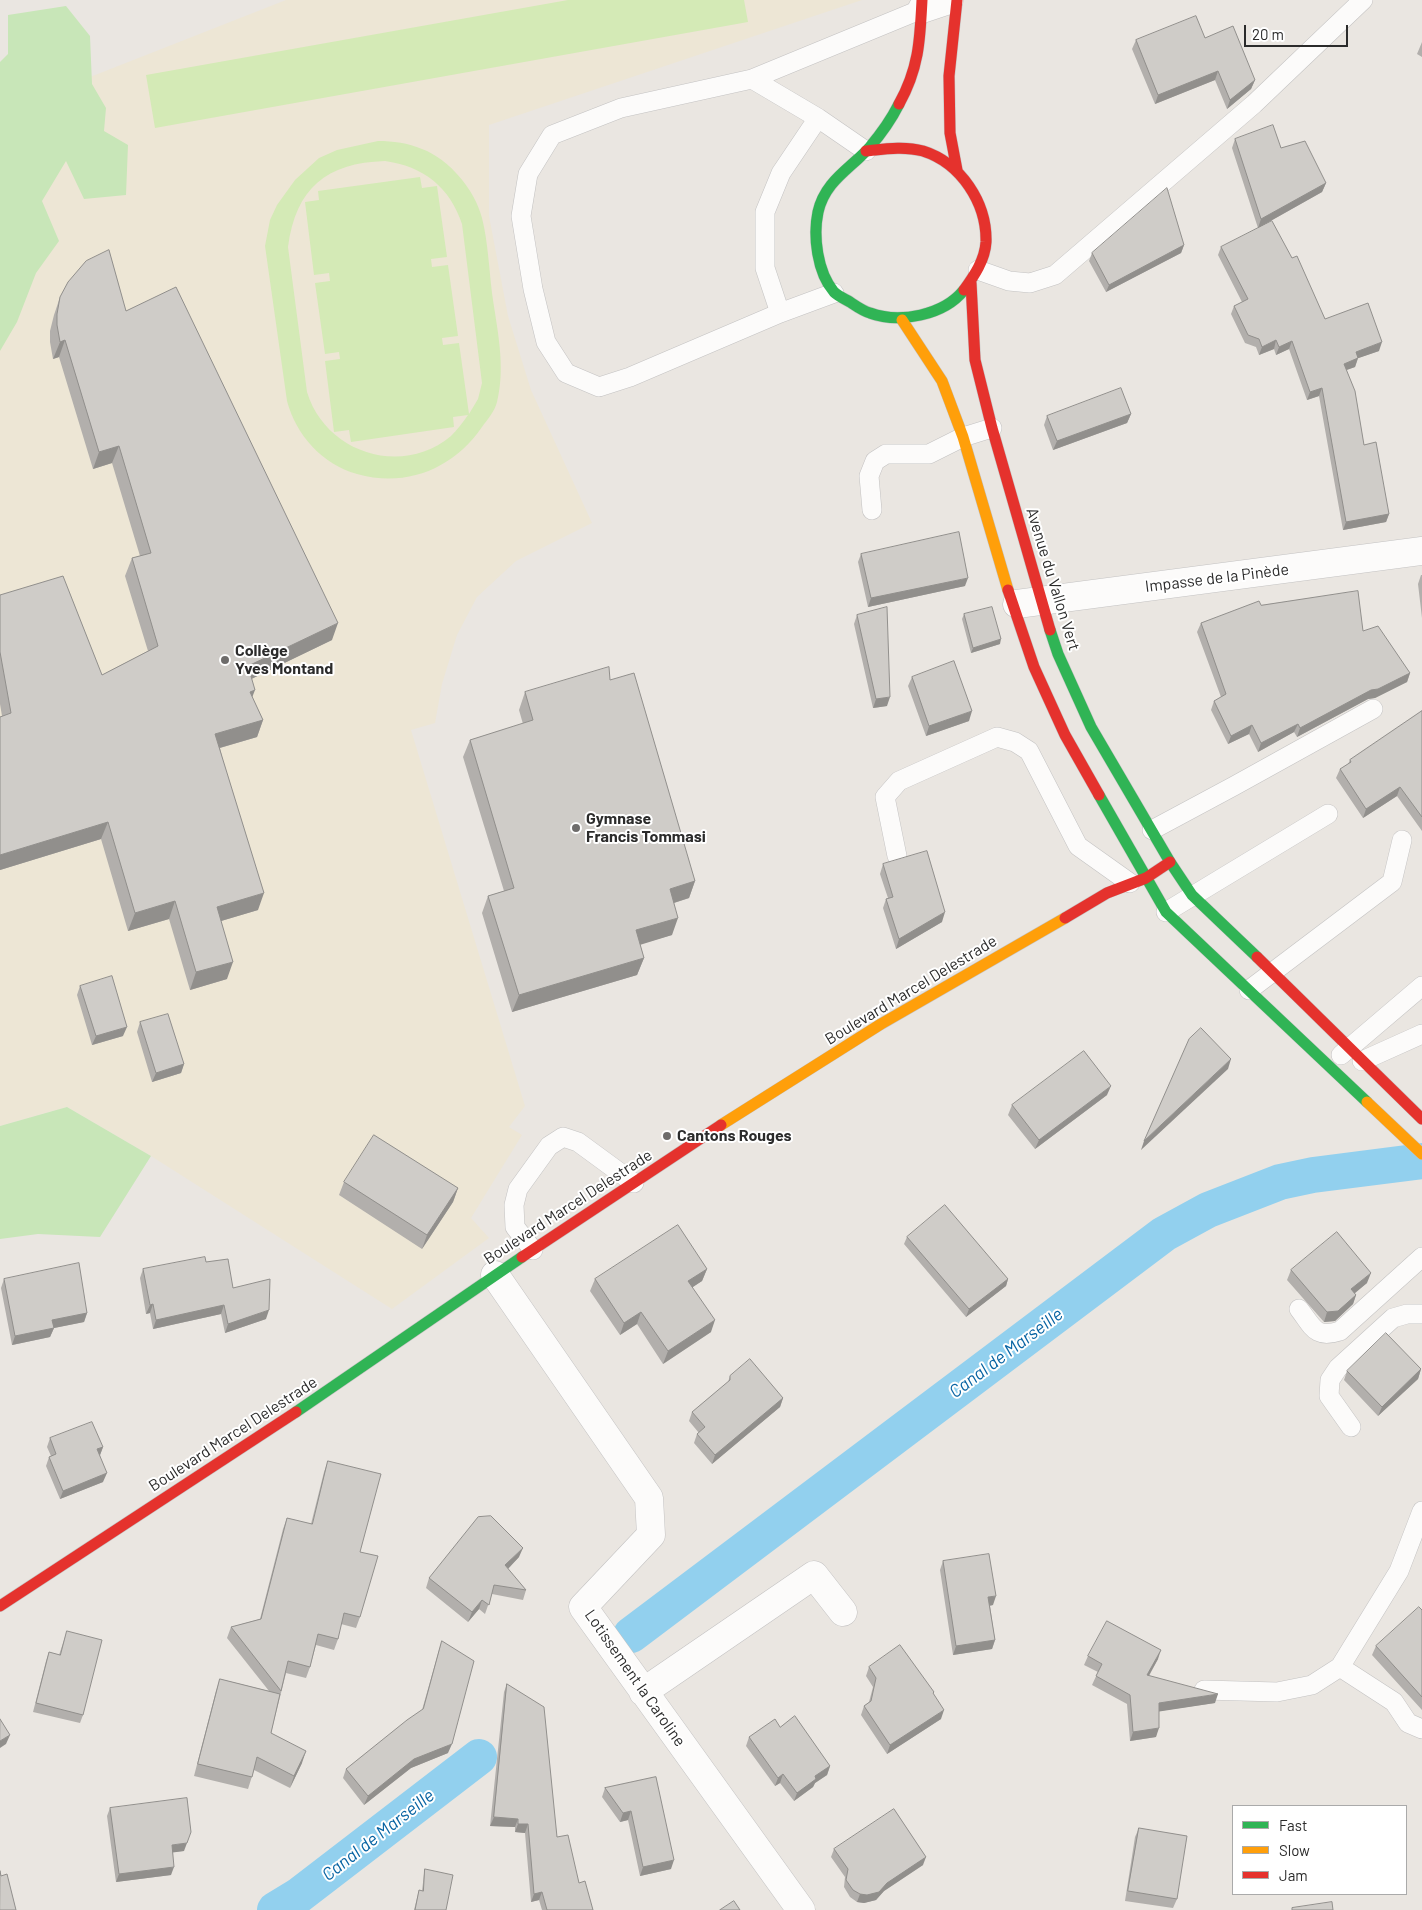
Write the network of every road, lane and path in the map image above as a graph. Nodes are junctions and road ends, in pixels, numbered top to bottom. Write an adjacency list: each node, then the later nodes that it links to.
1 (949, 0): 4 (street)
2 (957, 0): 8 (main road)
3 (1363, 0): 9 (lane)
4 (922, 5): 5 (lane); 7 (main road)
5 (752, 79): 6 (lane); 11 (lane)
6 (818, 118): 7 (lane); 11 (lane)
7 (866, 151): 8 (main road); 10 (main road)
8 (958, 170): 9 (main road)
9 (975, 276): 12 (main road); 13 (main road, Avenue du Vallon Vert)
10 (834, 293): 11 (lane); 12 (main road)
11 (780, 313)
12 (902, 320): 14 (main road)
13 (992, 428): 14 (lane); 17 (main road, Avenue du Vallon Vert)
14 (962, 437): 15 (lane); 18 (main road)
15 (872, 510)
16 (1422, 552): 17 (street, Impasse de la Pinède)
17 (1040, 600): 18 (street, Impasse de la Pinède); 21 (main road, Avenue du Vallon Vert)
18 (1012, 605): 25 (main road)
19 (1373, 709): 21 (lane)
20 (1328, 814): 26 (lane)
21 (1152, 830): 24 (main road, Avenue du Vallon Vert)
22 (1402, 840): 28 (lane)
23 (897, 856): 25 (lane)
24 (1170, 862): 25 (main road, Boulevard Marcel Delestrade); 26 (main road, Avenue du Vallon Vert)
25 (1138, 880): 27 (main road); 36 (main road, Boulevard Marcel Delestrade)
26 (1192, 895): 27 (lane); 28 (main road, Avenue du Vallon Vert)
27 (1166, 912): 30 (main road)
28 (1272, 972): 30 (lane); 32 (main road, Avenue du Vallon Vert)
29 (1422, 986): 32 (lane)
30 (1249, 990): 33 (main road)
31 (1422, 1034): 32 (lane)
32 (1356, 1054): 33 (lane); 34 (main road, Avenue du Vallon Vert)
33 (1329, 1066): 34 (main road)
34 (1408, 1111): 35 (main road)
35 (1419, 1152)
36 (634, 1183): 37 (main road, Boulevard Marcel Delestrade); 37 (lane)
37 (533, 1250): 39 (main road, Boulevard Marcel Delestrade)
38 (1422, 1257): 40 (lane)
39 (495, 1275): 44 (main road, Boulevard Marcel Delestrade); 48 (street, Lotissement la Caroline)
40 (1299, 1309)
41 (1422, 1314): 42 (lane)
42 (1351, 1427)
43 (1422, 1511): 46 (lane)
44 (0, 1606)
45 (843, 1612): 48 (street)
46 (1340, 1667): 47 (lane); 49 (lane)
47 (1204, 1690)
48 (643, 1692): 50 (street, Lotissement la Caroline)
49 (1422, 1729)
50 (801, 1910)

